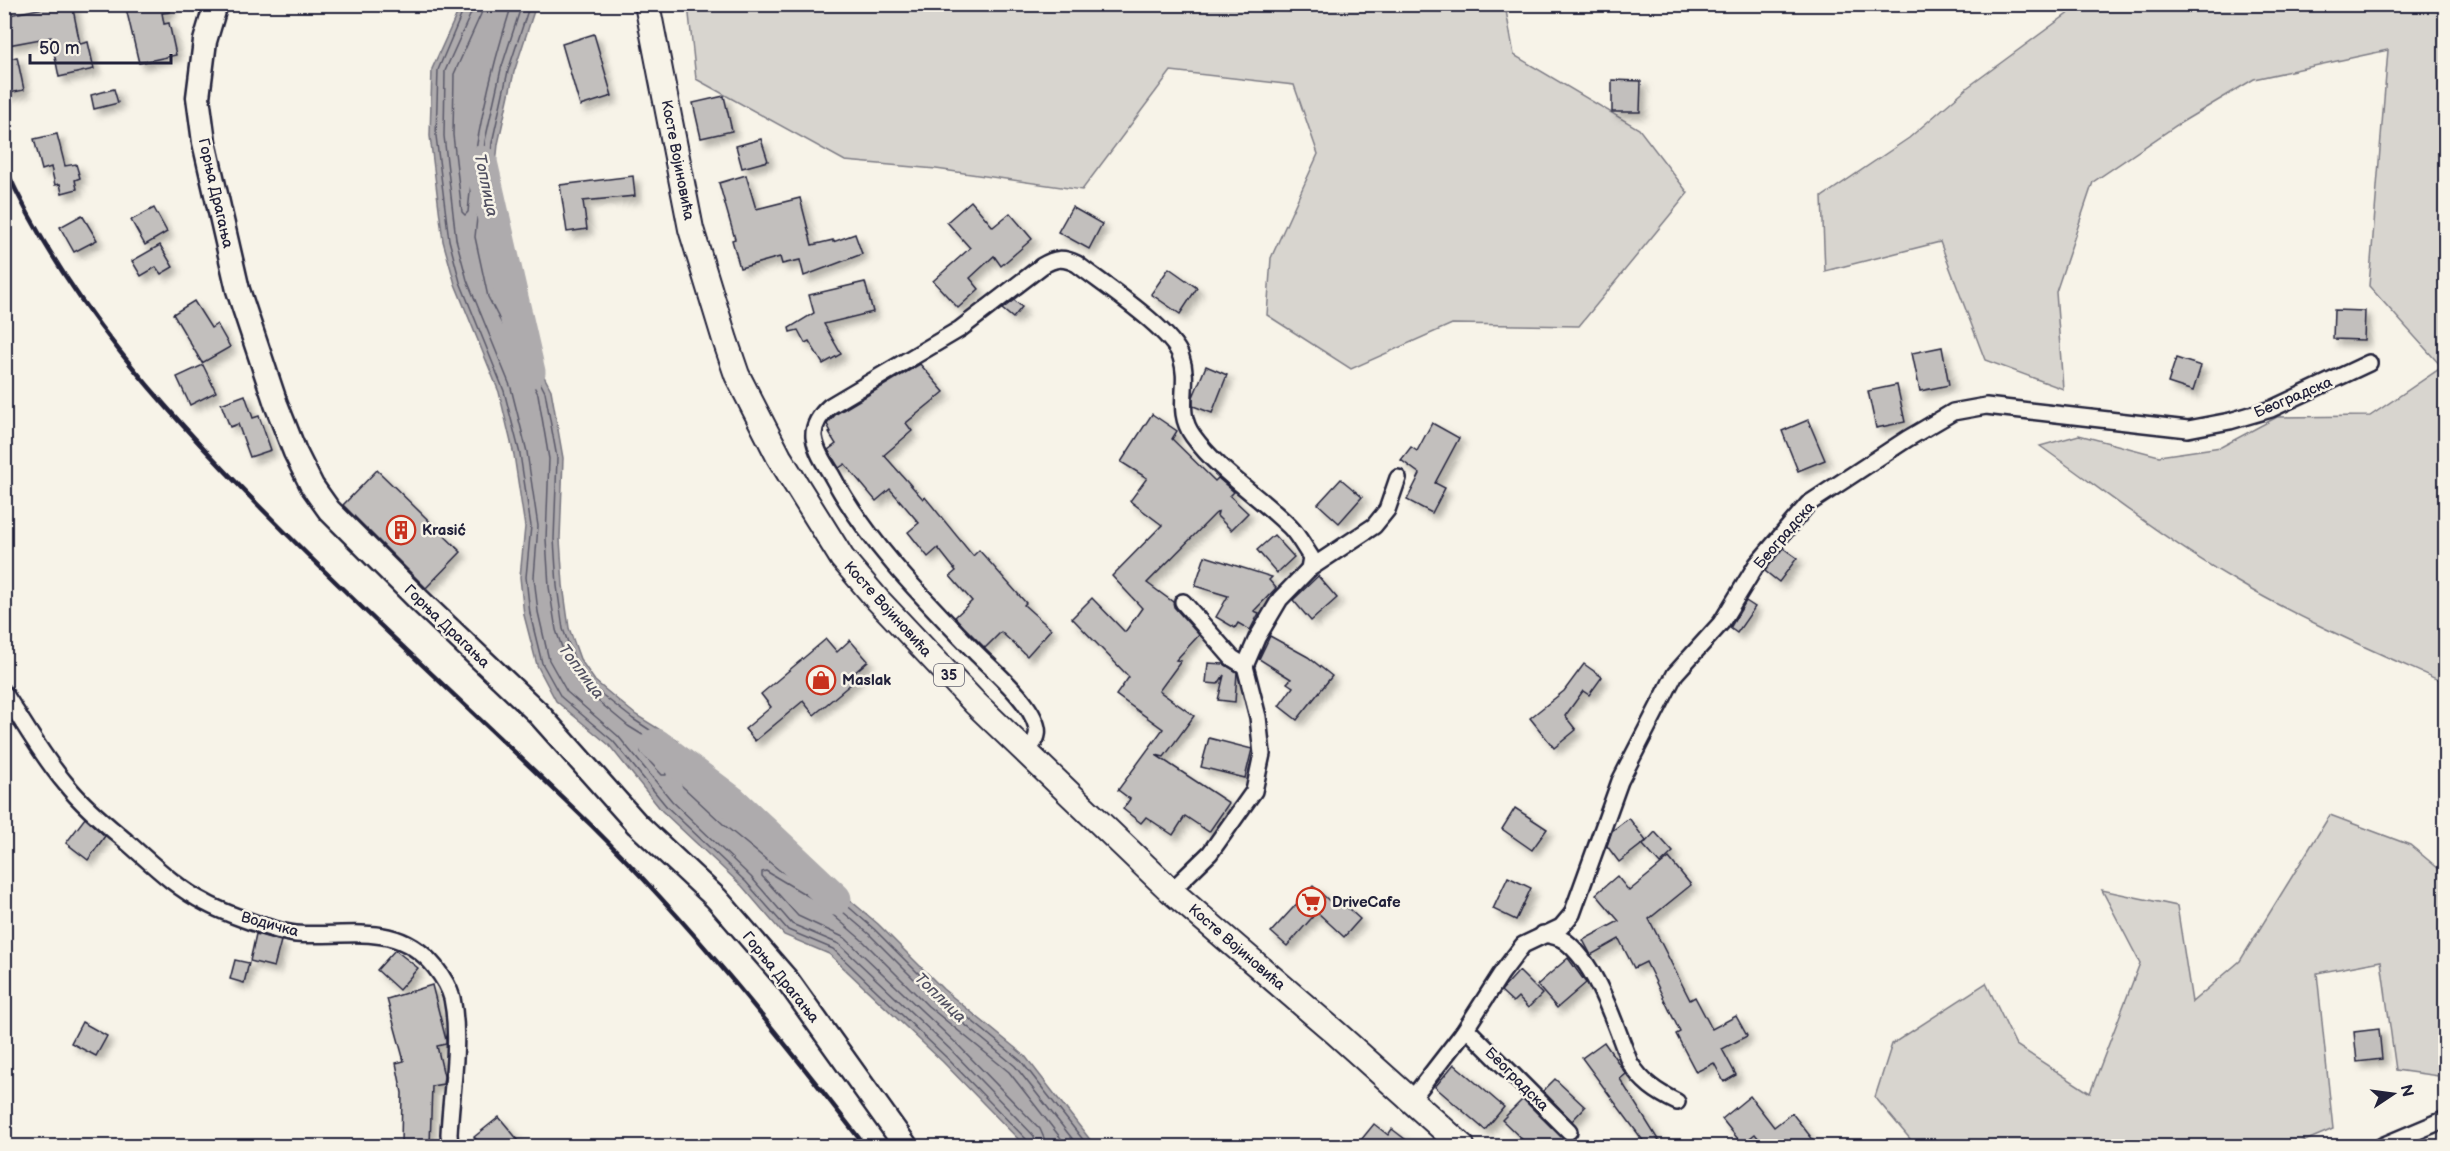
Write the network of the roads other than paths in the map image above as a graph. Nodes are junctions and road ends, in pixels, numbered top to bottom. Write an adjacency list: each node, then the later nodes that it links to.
1 (216, 4): 18 (street, Горња Драгања)
2 (647, 4): 9 (main road, Косте Војиновића / 35)
3 (2369, 363): 11 (street, Београдска)
4 (1398, 478): 5 (street)
5 (1309, 570): 7 (street); 9 (street)
6 (1183, 602): 7 (street)
7 (1245, 666): 10 (street)
8 (4, 693): 17 (street, Водичка)
9 (1026, 751): 10 (main road, Косте Војиновића / 35)
10 (1172, 891): 13 (main road, Косте Војиновића / 35)
11 (1543, 934): 12 (street, Београдска); 14 (street)
12 (1463, 1033): 13 (street, Београдска); 16 (street, Београдска)
13 (1411, 1100): 19 (main road, Косте Војиновића / 35)
14 (1677, 1102)
15 (2445, 1119): 20 (street)
16 (1569, 1131)
17 (450, 1146)
18 (906, 1146)
19 (1462, 1146)
20 (2382, 1146)

